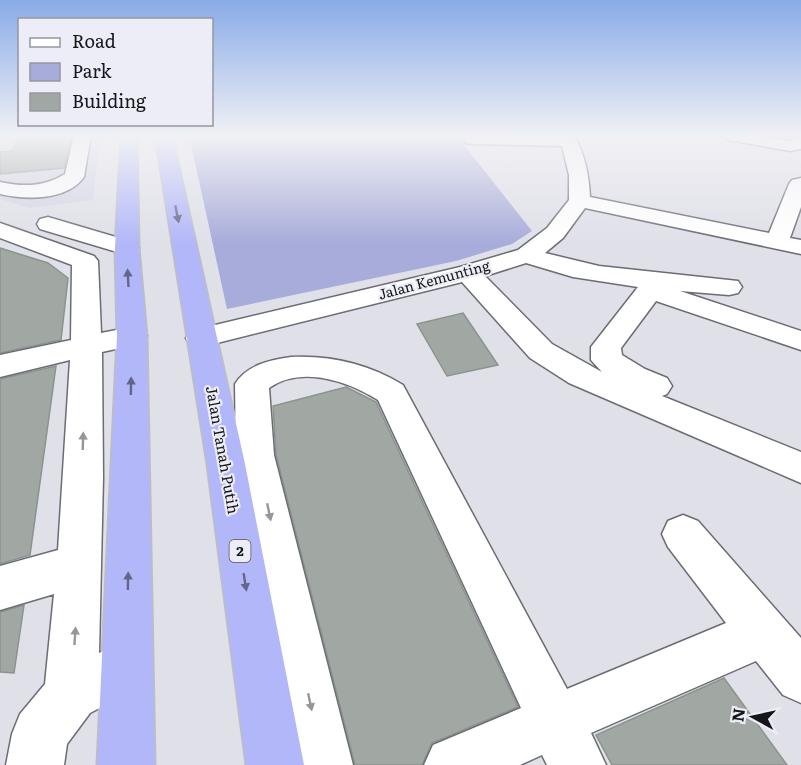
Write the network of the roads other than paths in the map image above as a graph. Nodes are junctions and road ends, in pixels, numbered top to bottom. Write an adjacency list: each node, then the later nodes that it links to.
1 (75, 171): 6 (street)
2 (128, 171): 12 (highway)
3 (170, 171): 18 (highway, Jalan Tanah Putih / 2, one-way to 18)
4 (578, 171): 7 (street)
5 (799, 184): 10 (street)
6 (0, 188)
7 (580, 201): 10 (street); 13 (street, Jalan Kemunting)
8 (0, 209): 12 (street)
9 (0, 230): 20 (street)
10 (777, 242): 11 (street)
11 (801, 247)
12 (127, 248): 17 (highway, one-way to 12)
13 (527, 255): 14 (street, Jalan Kemunting); 15 (street)
14 (468, 273): 18 (street, Jalan Kemunting); 24 (street)
15 (639, 284): 16 (street); 19 (street); 22 (street)
16 (729, 287)
17 (132, 336): 20 (street); 29 (highway, one-way to 17)
18 (201, 338): 23 (highway, Jalan Tanah Putih / 2)
19 (801, 341)
20 (87, 348): 21 (street); 26 (street, one-way to 20)
21 (0, 366)
22 (801, 444)
23 (241, 460): 32 (street); 35 (highway, Jalan Tanah Putih / 2, one-way to 35); 36 (street, one-way to 36)
24 (801, 468)
25 (683, 534): 28 (street)
26 (79, 565): 27 (street); 31 (street, one-way to 26)
27 (0, 588)
28 (764, 632): 30 (street); 32 (street)
29 (126, 666): 31 (street); 34 (highway)
30 (801, 678)
31 (71, 694): 33 (street)
32 (566, 743): 37 (street)
33 (35, 765)
34 (126, 765)
35 (274, 765)
36 (324, 765)
37 (453, 765)

